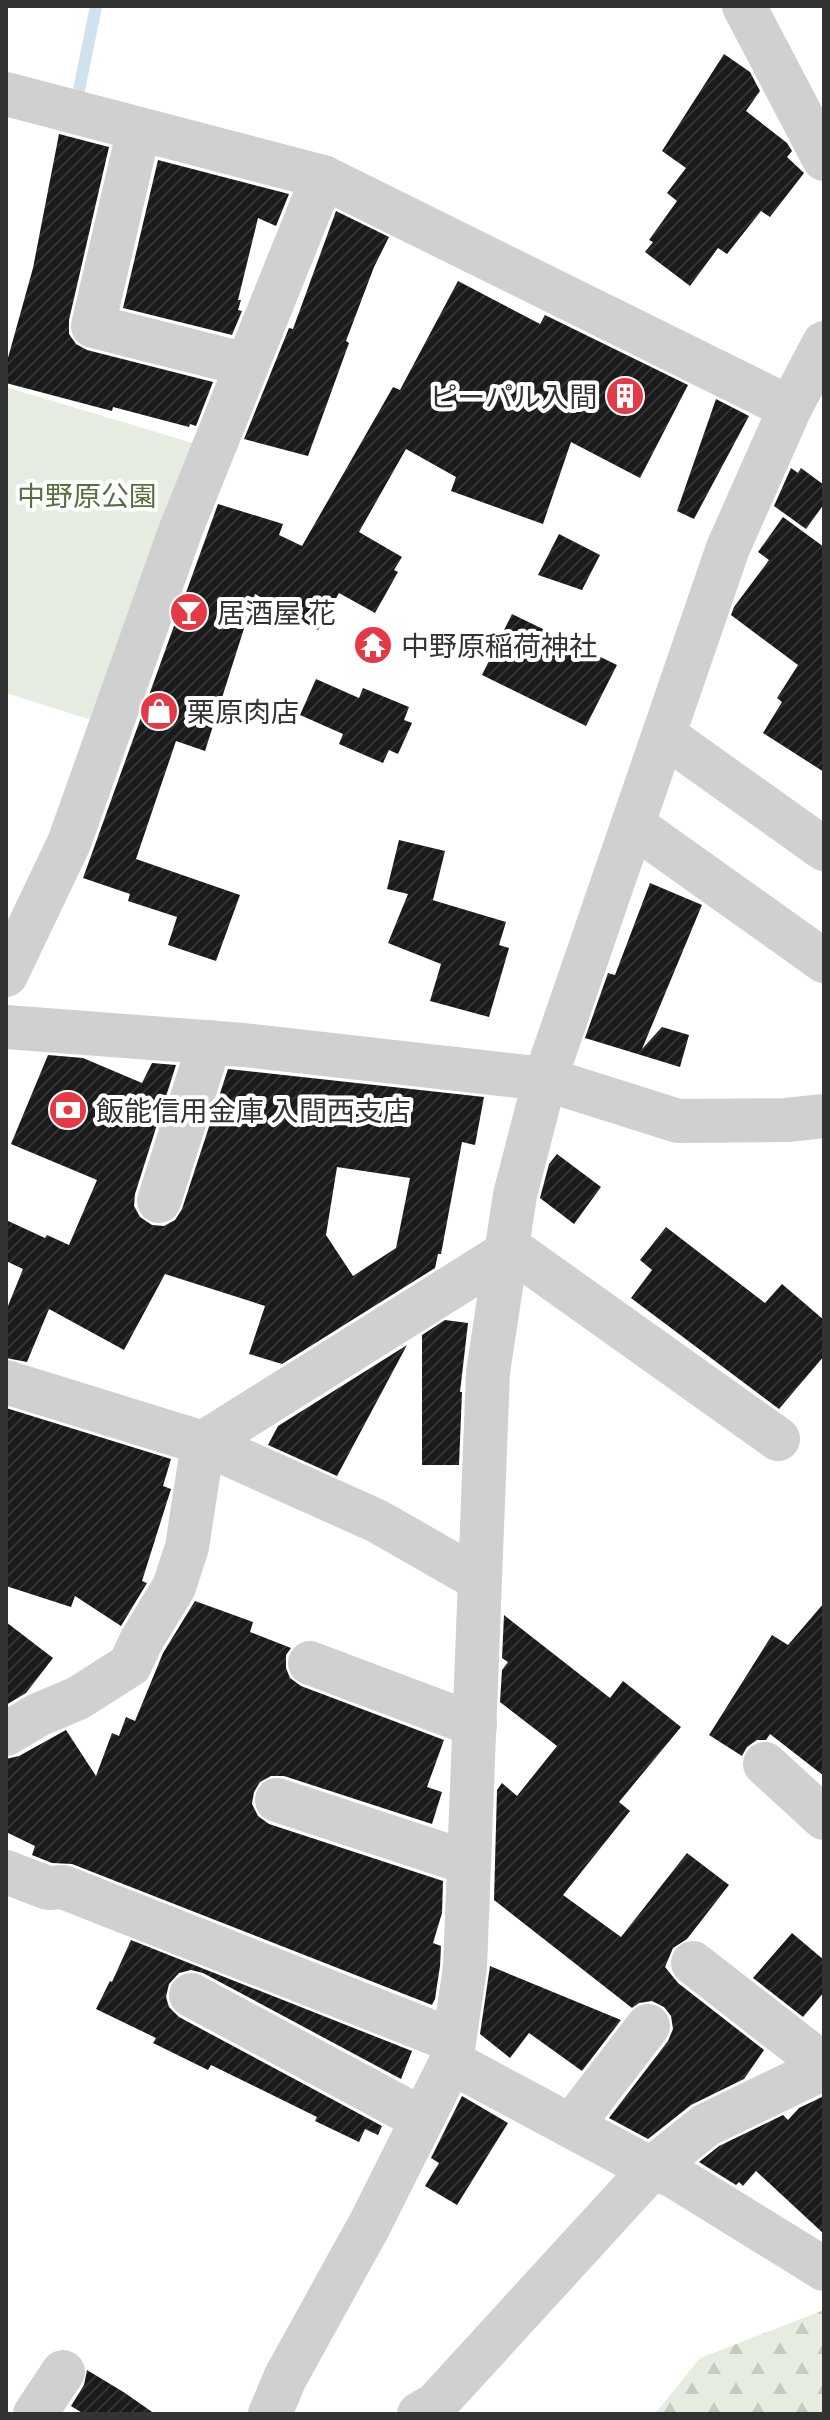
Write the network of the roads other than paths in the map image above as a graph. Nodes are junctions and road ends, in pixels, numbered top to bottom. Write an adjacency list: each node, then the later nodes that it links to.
1 (744, 6): 4 (street)
2 (6, 94): 3 (street)
3 (139, 129): 5 (street); 7 (street)
4 (824, 159)
5 (323, 177): 7 (street); 8 (street)
6 (824, 343): 8 (street)
7 (247, 365): 13 (street)
8 (790, 408): 9 (street)
9 (664, 735): 10 (street); 11 (street)
10 (633, 825): 12 (street); 16 (street)
11 (824, 849)
12 (824, 961)
13 (6, 975)
14 (6, 1027): 15 (street)
15 (210, 1042): 16 (street); 18 (street)
16 (545, 1079): 17 (street); 19 (street)
17 (824, 1116)
18 (159, 1201)
19 (507, 1249): 21 (street); 22 (street); 23 (street)
20 (6, 1382): 22 (street)
21 (778, 1439)
22 (203, 1443): 23 (street); 26 (street)
23 (480, 1580): 25 (street)
24 (310, 1663): 25 (street)
25 (475, 1725): 30 (street)
26 (6, 1734)
27 (765, 1764): 29 (street)
28 (277, 1800): 30 (street)
29 (824, 1818)
30 (469, 1863): 35 (street)
31 (6, 1872): 35 (street)
32 (693, 1963): 36 (street)
33 (191, 1995): 37 (street)
34 (648, 2026): 38 (street)
35 (452, 2052): 37 (street); 38 (street)
36 (824, 2066): 39 (street)
37 (422, 2119): 43 (street)
38 (571, 2126): 39 (street)
39 (651, 2169): 40 (street); 44 (street)
40 (824, 2269)
41 (63, 2372): 42 (street)
42 (35, 2414)
43 (270, 2414)
44 (419, 2414)

